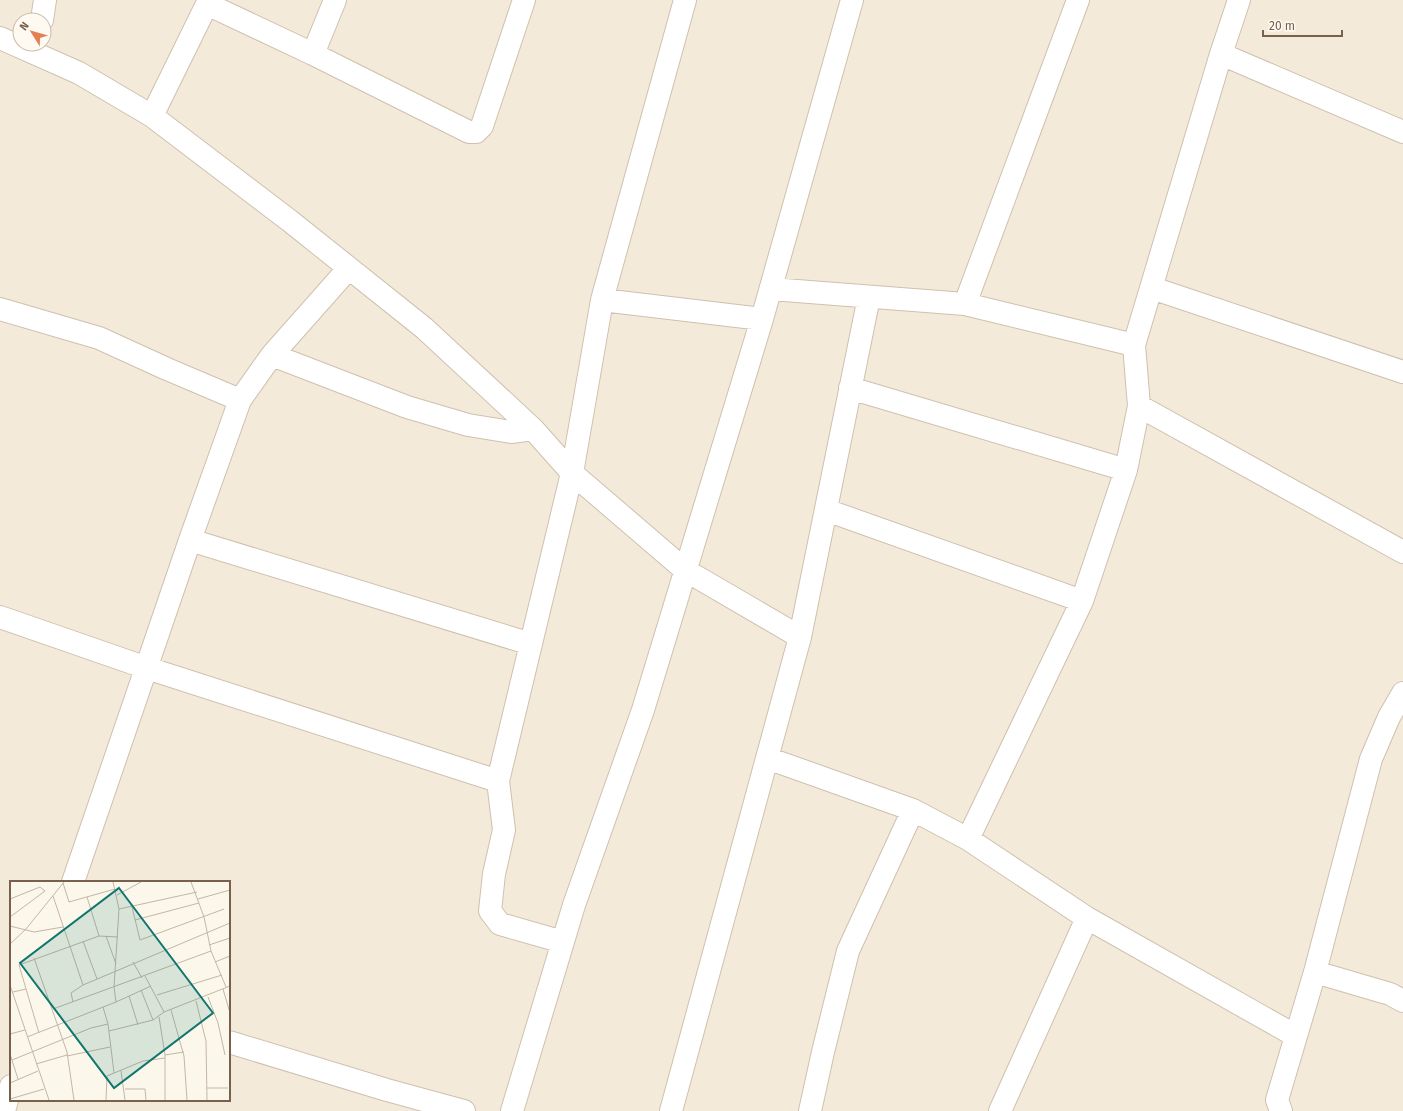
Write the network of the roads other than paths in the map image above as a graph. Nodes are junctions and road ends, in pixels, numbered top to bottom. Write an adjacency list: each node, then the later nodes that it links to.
1 (45, 0): 9 (street)
2 (335, 0): 13 (street)
3 (524, 0): 13 (street)
4 (685, 0): 21 (street)
5 (852, 0): 19 (street)
6 (1078, 0): 22 (street)
7 (1239, 0): 14 (street)
8 (208, 2): 13 (street); 15 (street)
9 (43, 12)
10 (0, 38): 11 (street)
11 (12, 42)
12 (42, 52): 15 (street)
13 (312, 54)
14 (1221, 54): 16 (street); 18 (street)
15 (152, 116): 17 (street)
16 (1403, 132)
17 (349, 268): 26 (street); 31 (street)
18 (1152, 288): 25 (street); 27 (street)
19 (771, 289): 20 (street); 24 (street)
20 (869, 297): 22 (street); 28 (street)
21 (602, 300): 24 (street); 33 (street)
22 (965, 304): 25 (street)
23 (0, 309): 29 (street)
24 (762, 320): 37 (street)
25 (1134, 345): 30 (street)
26 (272, 355): 29 (street); 31 (street)
27 (1403, 372)
28 (850, 388): 32 (street); 34 (street)
29 (240, 400): 35 (street)
30 (1139, 406): 32 (street); 36 (street)
31 (533, 429): 33 (street)
32 (1126, 470): 38 (street)
33 (572, 473): 37 (street); 41 (street)
34 (826, 510): 38 (street); 40 (street)
35 (190, 540): 41 (street); 42 (street)
36 (1403, 552)
37 (685, 570): 40 (street); 50 (street)
38 (1082, 600): 47 (street)
39 (0, 617): 42 (street)
40 (800, 637): 44 (street)
41 (531, 644): 45 (street)
42 (147, 668): 45 (street); 48 (street)
43 (1403, 693): 51 (street)
44 (767, 758): 46 (street); 59 (street)
45 (498, 781): 50 (street)
46 (913, 810): 47 (street); 60 (street)
47 (968, 839): 49 (street)
48 (73, 881)
49 (1087, 918): 53 (street); 61 (street)
50 (563, 942): 58 (street)
51 (1315, 972): 52 (street); 53 (street)
52 (1403, 1001)
53 (1296, 1036): 62 (street)
54 (230, 1042): 57 (street)
55 (10, 1090): 56 (street)
56 (4, 1111)
57 (464, 1111)
58 (512, 1111)
59 (671, 1111)
60 (810, 1111)
61 (1000, 1111)
62 (1281, 1111)

